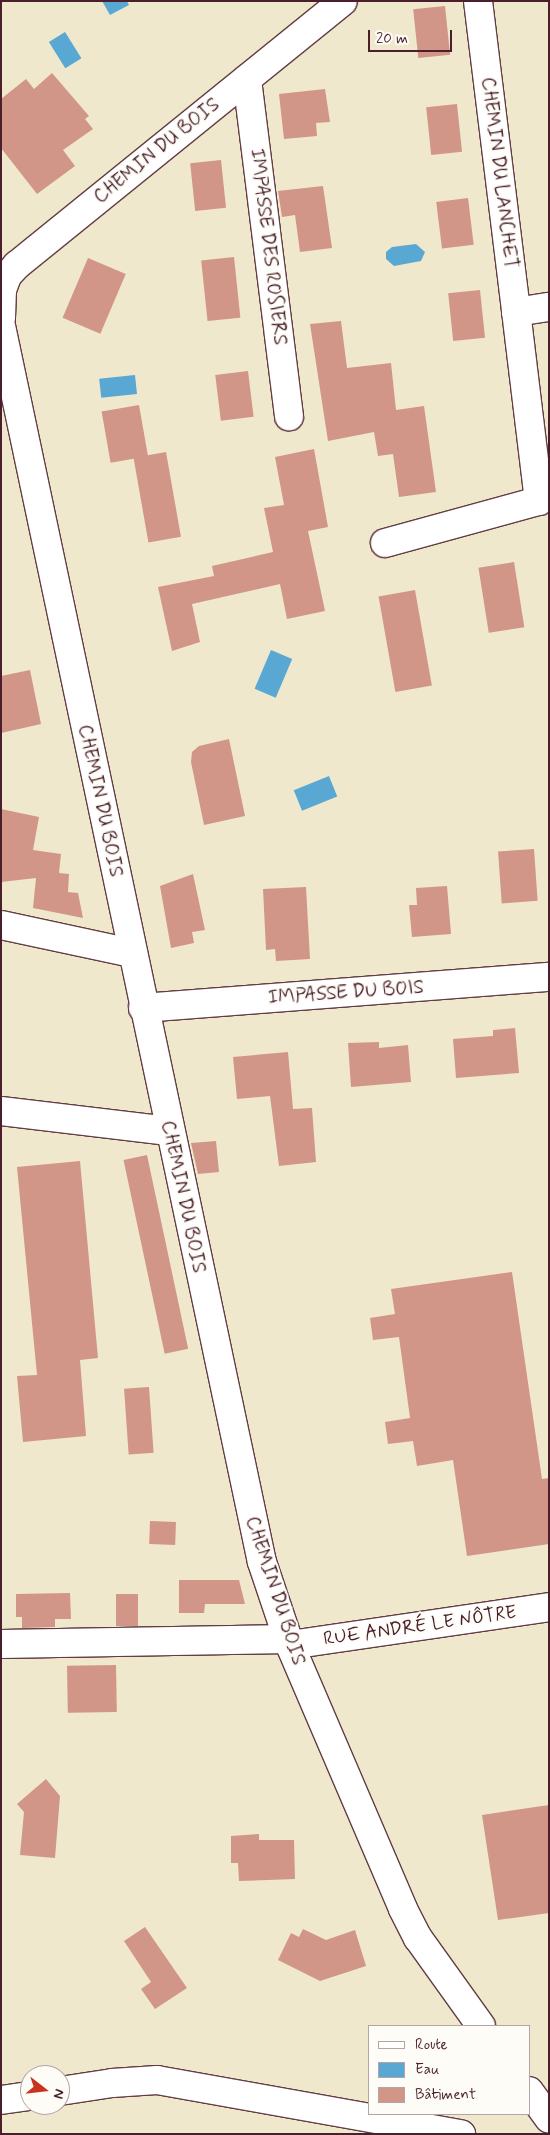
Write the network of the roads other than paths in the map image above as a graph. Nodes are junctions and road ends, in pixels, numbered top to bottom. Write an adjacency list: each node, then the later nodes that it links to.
1 (343, 1): 3 (street, CHEMIN DU BOIS)
2 (478, 1): 6 (street, CHEMIN DU LANCHET)
3 (246, 79): 4 (street, CHEMIN DU BOIS); 9 (street, IMPASSE DES ROSIERS)
4 (7, 269): 7 (street, CHEMIN DU BOIS)
5 (549, 307): 6 (street)
6 (516, 312): 10 (street, CHEMIN DU LANCHET)
7 (1, 318)
8 (1, 326): 12 (street, CHEMIN DU BOIS)
9 (289, 416)
10 (385, 543)
11 (1, 925): 12 (street)
12 (132, 952): 14 (street, CHEMIN DU BOIS)
13 (549, 977): 14 (street, IMPASSE DU BOIS)
14 (144, 1008): 16 (street, CHEMIN DU BOIS)
15 (1, 1111): 16 (street)
16 (169, 1131): 18 (street, CHEMIN DU BOIS)
17 (549, 1607): 18 (street, RUE ANDRÉ LE NÔTRE)
18 (290, 1642): 19 (street, RUE ANDRÉ LE NÔTRE); 20 (street, CHEMIN DU BOIS)
19 (1, 1644)
20 (481, 2025)
21 (70, 2089): 26 (street)
22 (530, 2092): 25 (street)
23 (20, 2097): 24 (street)
24 (1, 2100)
25 (549, 2119)
26 (461, 2134)

